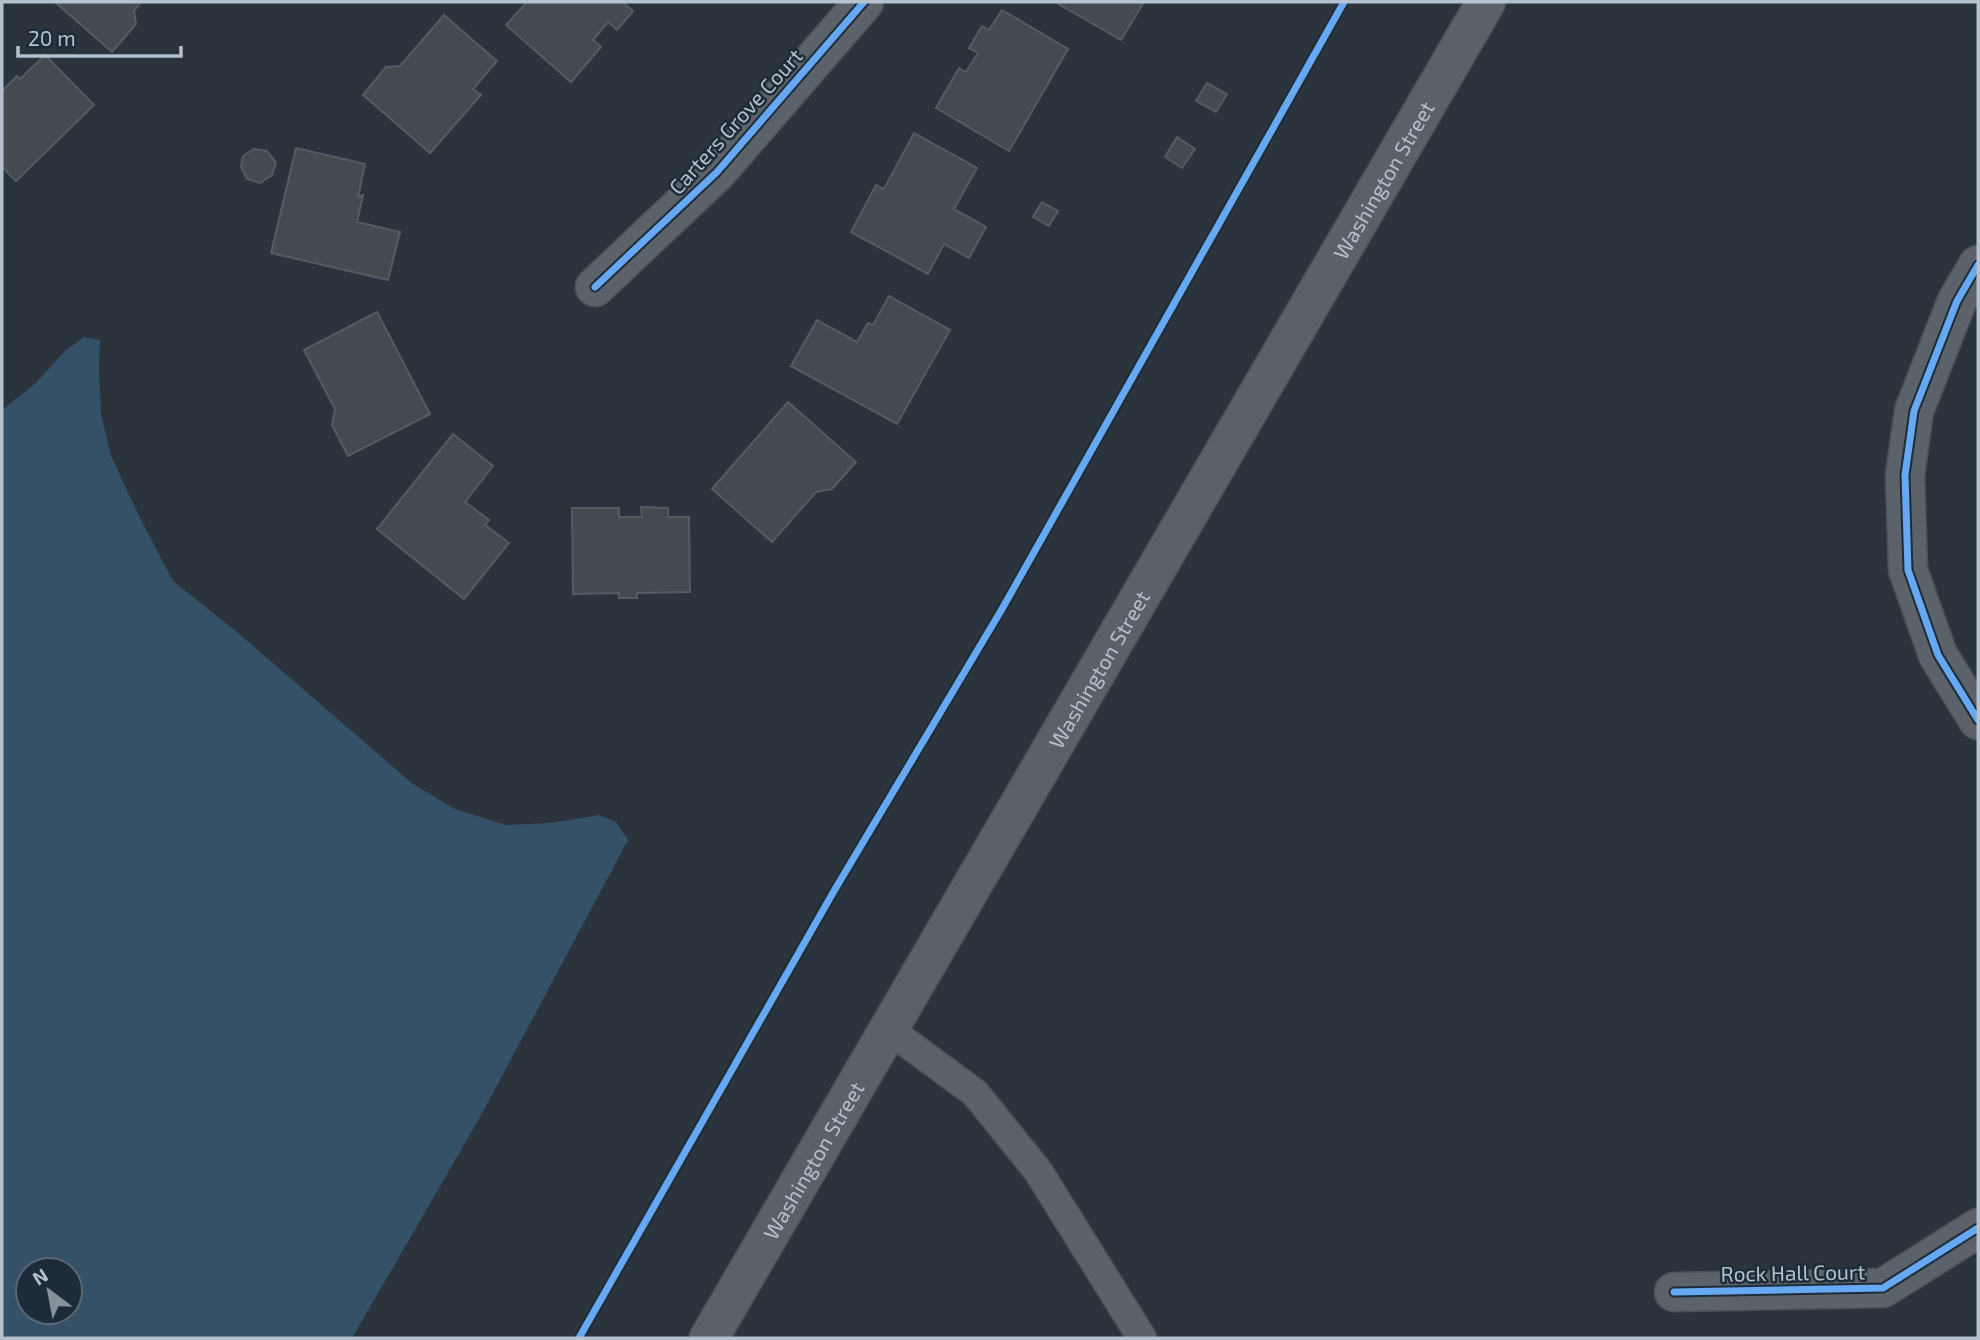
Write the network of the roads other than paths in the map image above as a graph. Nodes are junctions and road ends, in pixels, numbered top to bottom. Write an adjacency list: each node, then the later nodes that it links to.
1 (864, 2): 4 (street, Carters Grove Court)
2 (1486, 2): 6 (main road, Washington Street)
3 (1978, 265): 5 (street)
4 (595, 287)
5 (1978, 720)
6 (888, 1029): 9 (main road, Washington Street); 10 (lane)
7 (1978, 1228): 8 (street, Rock Hall Court)
8 (1674, 1292)
9 (709, 1338)
10 (1142, 1338)

